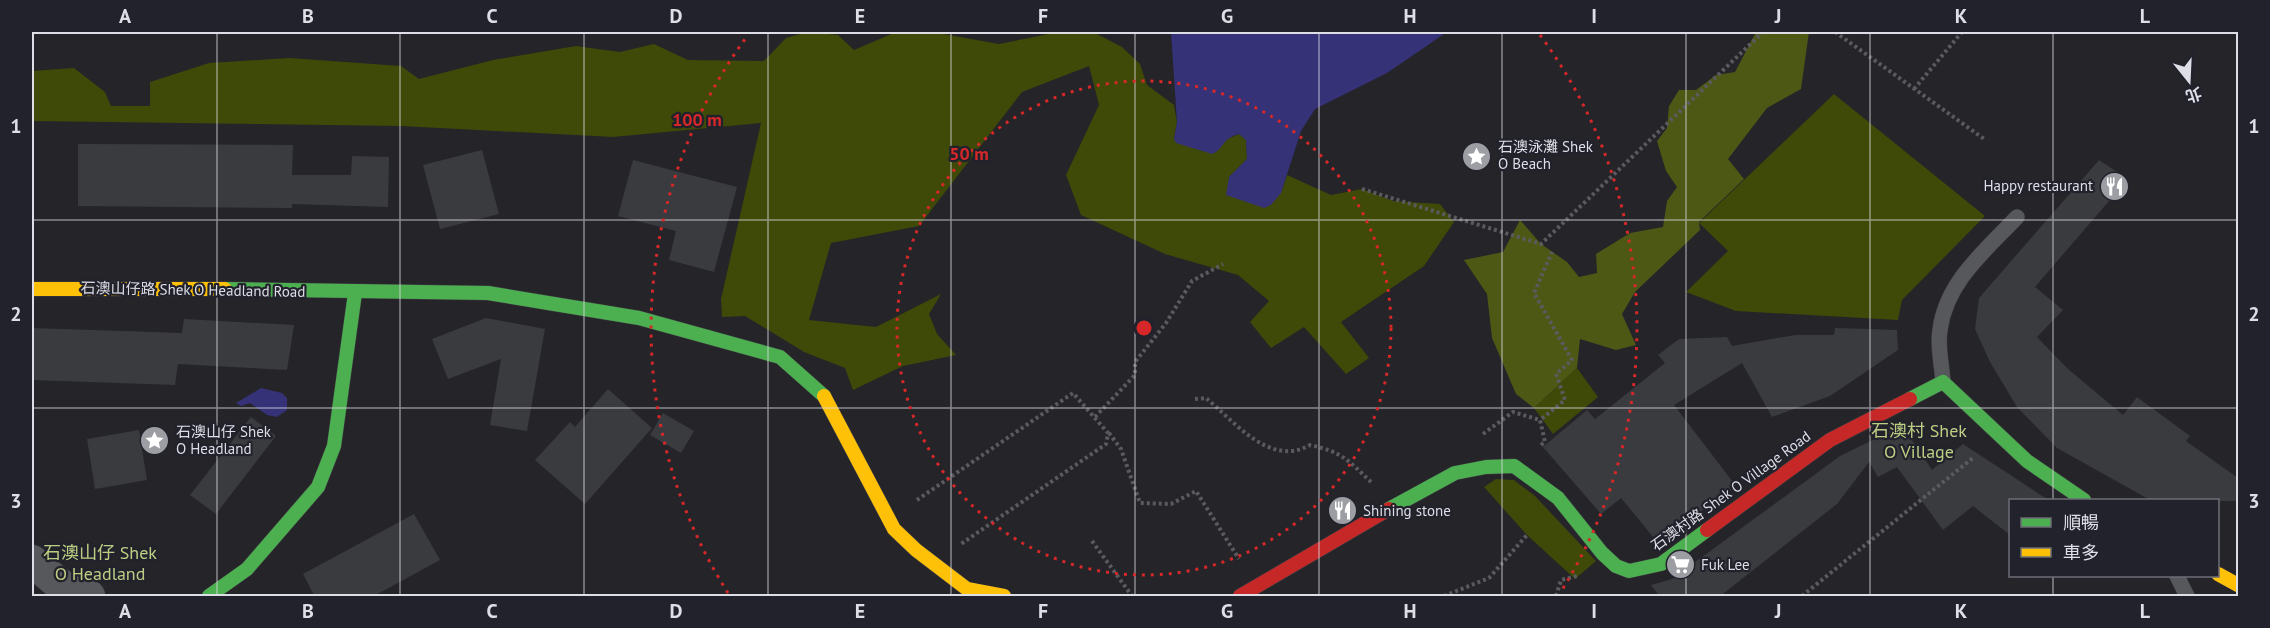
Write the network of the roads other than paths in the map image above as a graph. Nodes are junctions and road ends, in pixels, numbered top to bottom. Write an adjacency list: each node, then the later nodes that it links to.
1 (2017, 217): 4 (lane)
2 (32, 289): 3 (street, 石澳山仔路 Shek O Headland Road)
3 (355, 293): 10 (street, 石澳山仔路 Shek O Headland Road); 11 (street)
4 (1943, 382): 5 (street); 14 (street, 石澳村路 Shek O Village Road)
5 (2081, 499)
6 (32, 561): 12 (street)
7 (2219, 575): 9 (street)
8 (2177, 577): 15 (lane)
9 (2238, 585)
10 (965, 593): 13 (street)
11 (210, 596)
12 (89, 597)
13 (1004, 597)
14 (1240, 597)
15 (2187, 597)

